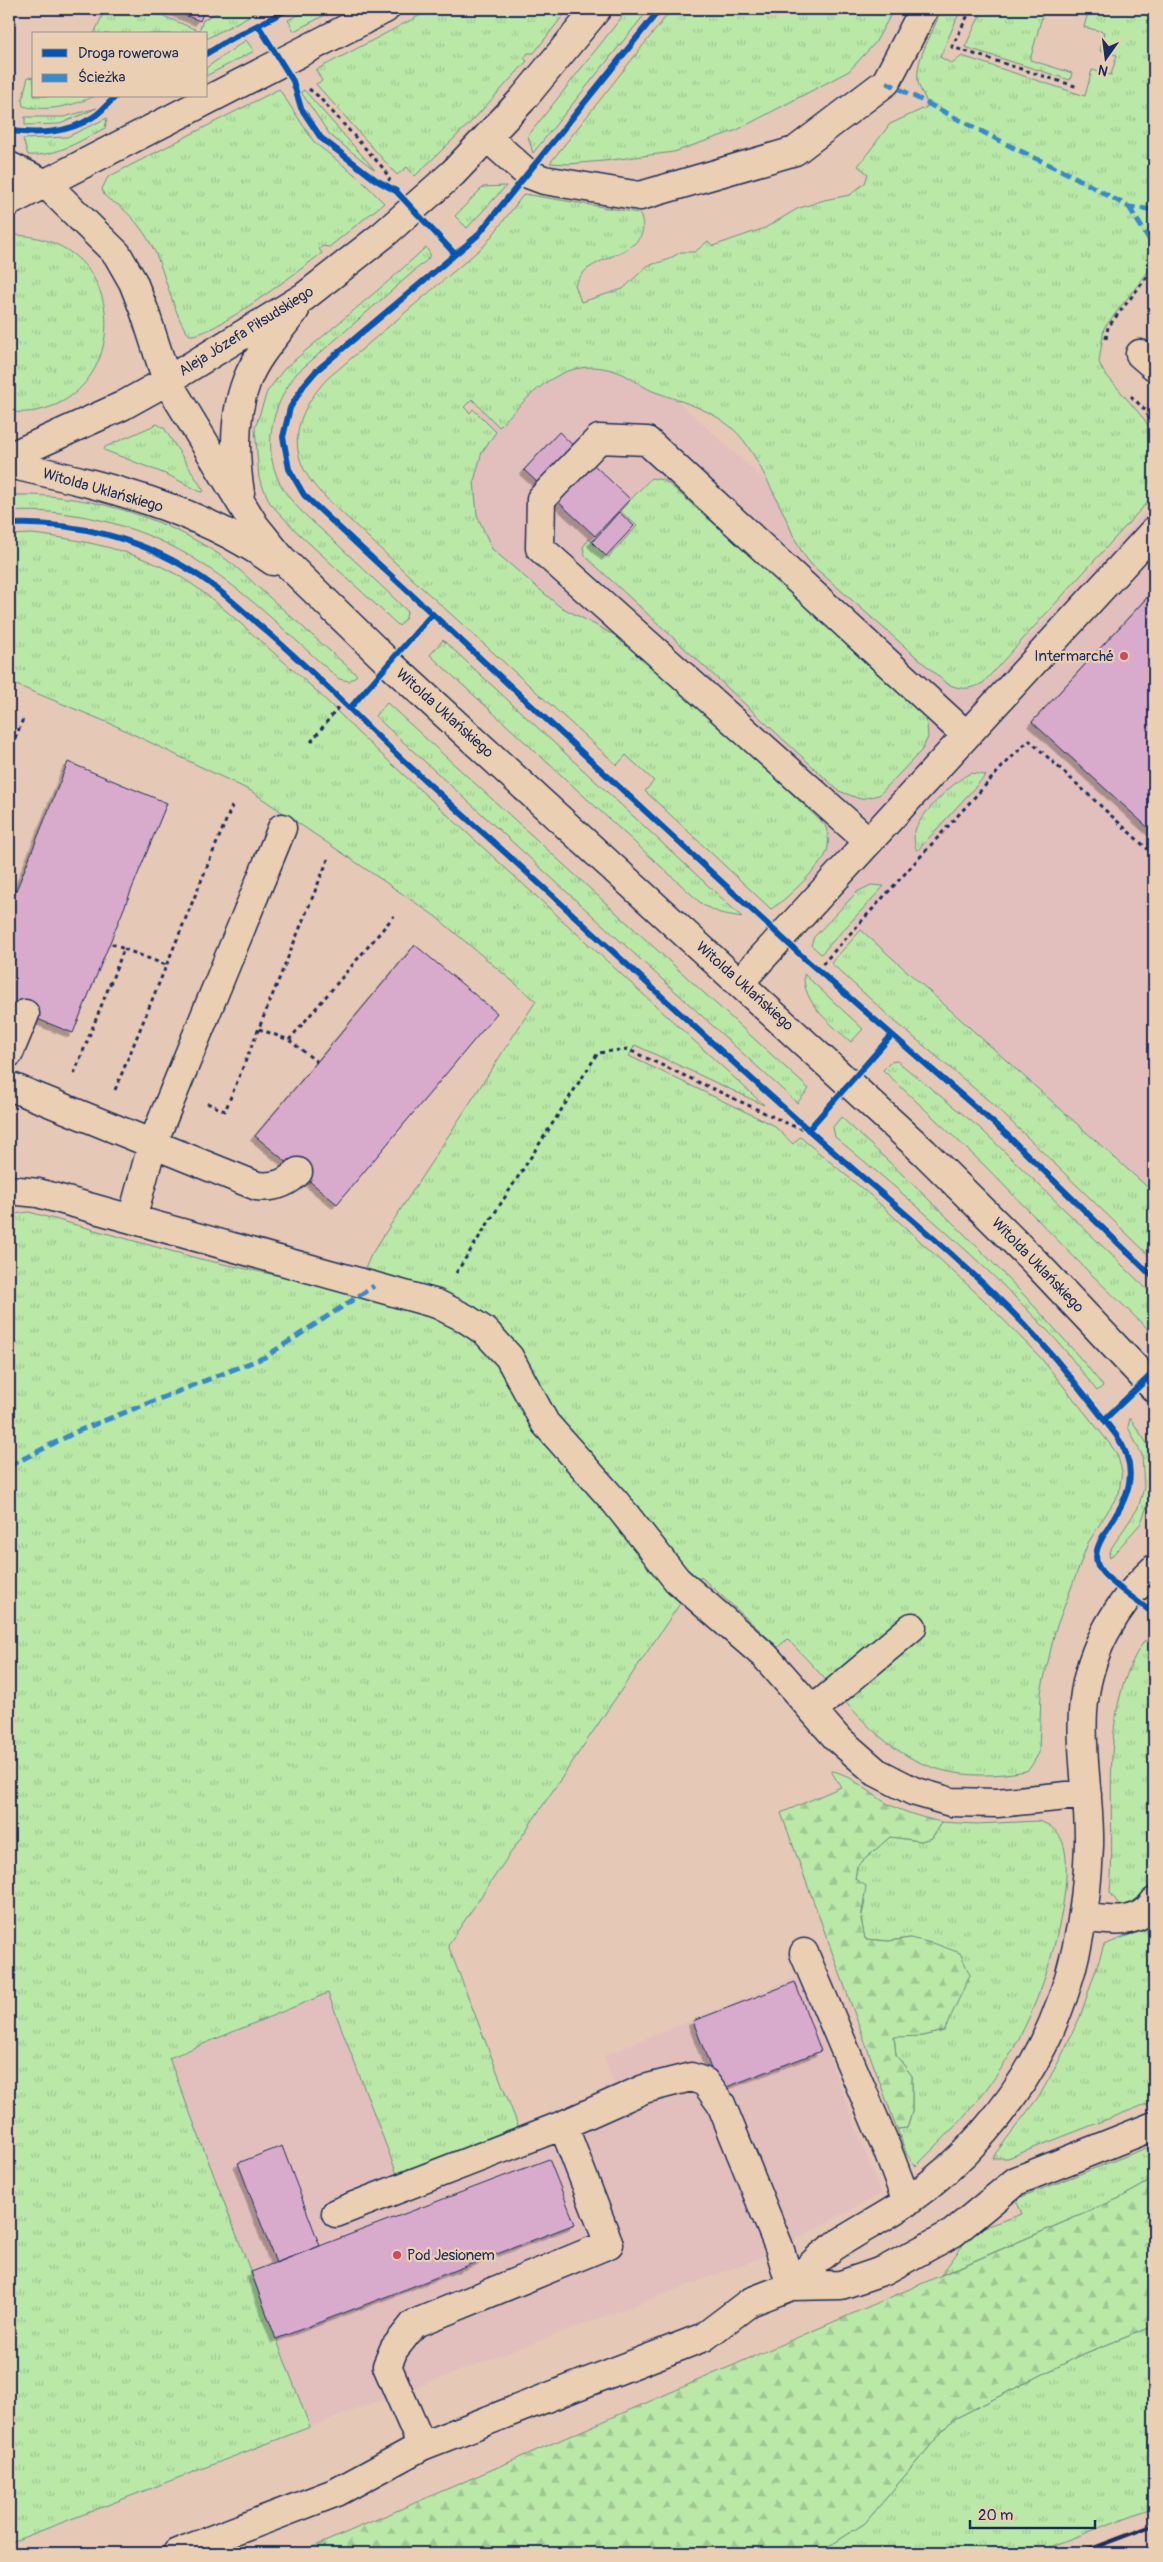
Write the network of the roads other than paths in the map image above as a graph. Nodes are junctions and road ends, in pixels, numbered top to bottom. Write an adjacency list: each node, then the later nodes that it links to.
1 (385, 9): 6 (street)
2 (597, 9): 4 (street, Aleja Józefa Piłsudskiego)
3 (924, 9): 4 (street)
4 (488, 138): 8 (street, Aleja Józefa Piłsudskiego)
5 (9, 166): 6 (street, Witolda Uklańskiego)
6 (46, 184): 7 (street); 9 (street, Witolda Uklańskiego)
7 (9, 202)
8 (304, 297): 9 (street, Aleja Józefa Piłsudskiego); 12 (street)
9 (167, 381): 10 (street, Aleja Józefa Piłsudskiego); 12 (street, Witolda Uklańskiego)
10 (9, 457)
11 (9, 464): 14 (street, Witolda Uklańskiego)
12 (241, 502): 14 (street, Witolda Uklańskiego)
13 (1154, 531): 15 (street)
14 (321, 599): 18 (street, Witolda Uklańskiego)
15 (966, 735): 17 (street); 17 (street)
16 (282, 828): 22 (street)
17 (868, 841): 18 (street)
18 (740, 982): 26 (street, Witolda Uklańskiego)
19 (25, 1014): 20 (street)
20 (9, 1053)
21 (9, 1086): 22 (street)
22 (152, 1144): 23 (street); 25 (street)
23 (298, 1172)
24 (9, 1190): 25 (street)
25 (132, 1219): 29 (street)
26 (1154, 1388)
27 (1154, 1569): 30 (street)
28 (912, 1627): 29 (street)
29 (813, 1710): 30 (street)
30 (1087, 1794): 32 (street)
31 (1154, 1902): 32 (street)
32 (1084, 1917): 36 (street)
33 (804, 1953): 36 (street)
34 (563, 2125): 37 (street); 38 (street); 39 (street)
35 (1154, 2126): 38 (street)
36 (907, 2202): 38 (street)
37 (336, 2213)
38 (791, 2286): 39 (street)
39 (422, 2446): 40 (street)
40 (177, 2553)

